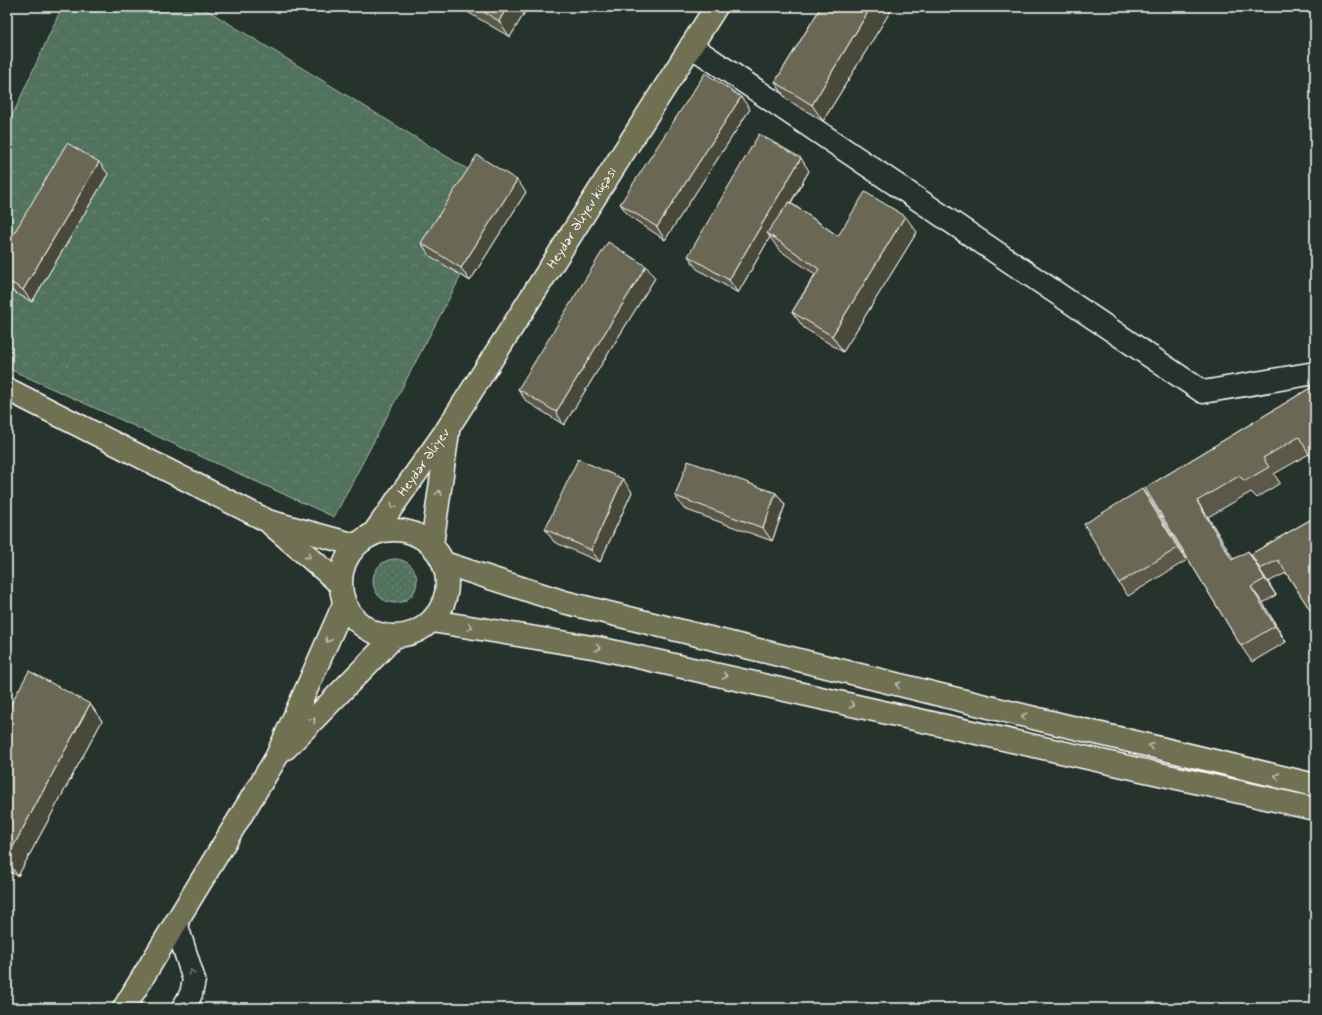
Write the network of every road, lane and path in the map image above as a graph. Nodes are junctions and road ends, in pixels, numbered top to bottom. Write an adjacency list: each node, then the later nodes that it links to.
1 (716, 7): 2 (main road, Heydər Əliyev küçəsi)
2 (690, 46): 3 (lane); 5 (main road, Heydər Əliyev küçəsi)
3 (1315, 373)
4 (7, 389): 6 (main road)
5 (448, 428): 7 (main road, Heydər Əliyev, one-way to 7); 8 (main road, Heydər Əliyev, one-way to 5)
6 (268, 521): 7 (main road); 9 (main road, one-way to 9)
7 (364, 540): 8 (main road); 9 (main road)
8 (438, 554): 10 (main road); 13 (main road, one-way to 8)
9 (342, 594): 11 (main road); 12 (main road, one-way to 12)
10 (432, 621): 11 (main road); 14 (main road, one-way to 14)
11 (394, 637): 12 (main road, one-way to 11)
12 (276, 758): 15 (main road)
13 (1315, 785)
14 (1315, 809)
15 (176, 923): 16 (main road); 17 (lane, one-way to 15)
16 (124, 1008)
17 (183, 1008)

